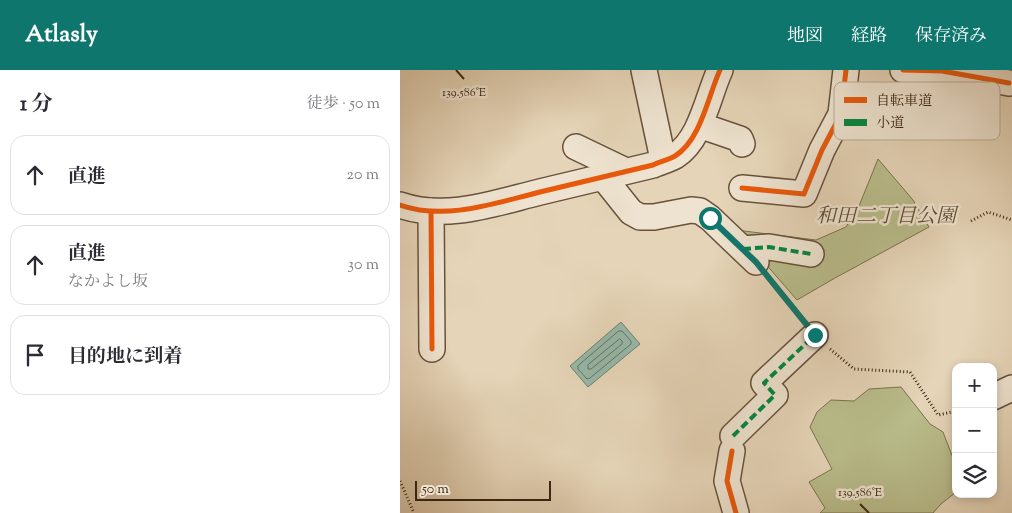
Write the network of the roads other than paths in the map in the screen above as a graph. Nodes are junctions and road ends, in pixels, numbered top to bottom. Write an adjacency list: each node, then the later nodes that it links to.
1 (644, 70): 9 (street)
2 (720, 70): 5 (street)
3 (902, 70): 4 (street)
4 (1009, 83)
5 (699, 125): 7 (street); 9 (street)
6 (834, 127): 11 (street)
7 (742, 144)
8 (576, 147): 10 (street)
9 (662, 155): 10 (street)
10 (614, 174): 13 (street); 14 (street)
11 (742, 188)
12 (400, 205): 13 (street)
13 (432, 211): 16 (street)
14 (811, 254)
15 (815, 335): 19 (street)
16 (432, 349)
17 (1012, 388): 18 (street)
18 (997, 395)
19 (736, 513)

